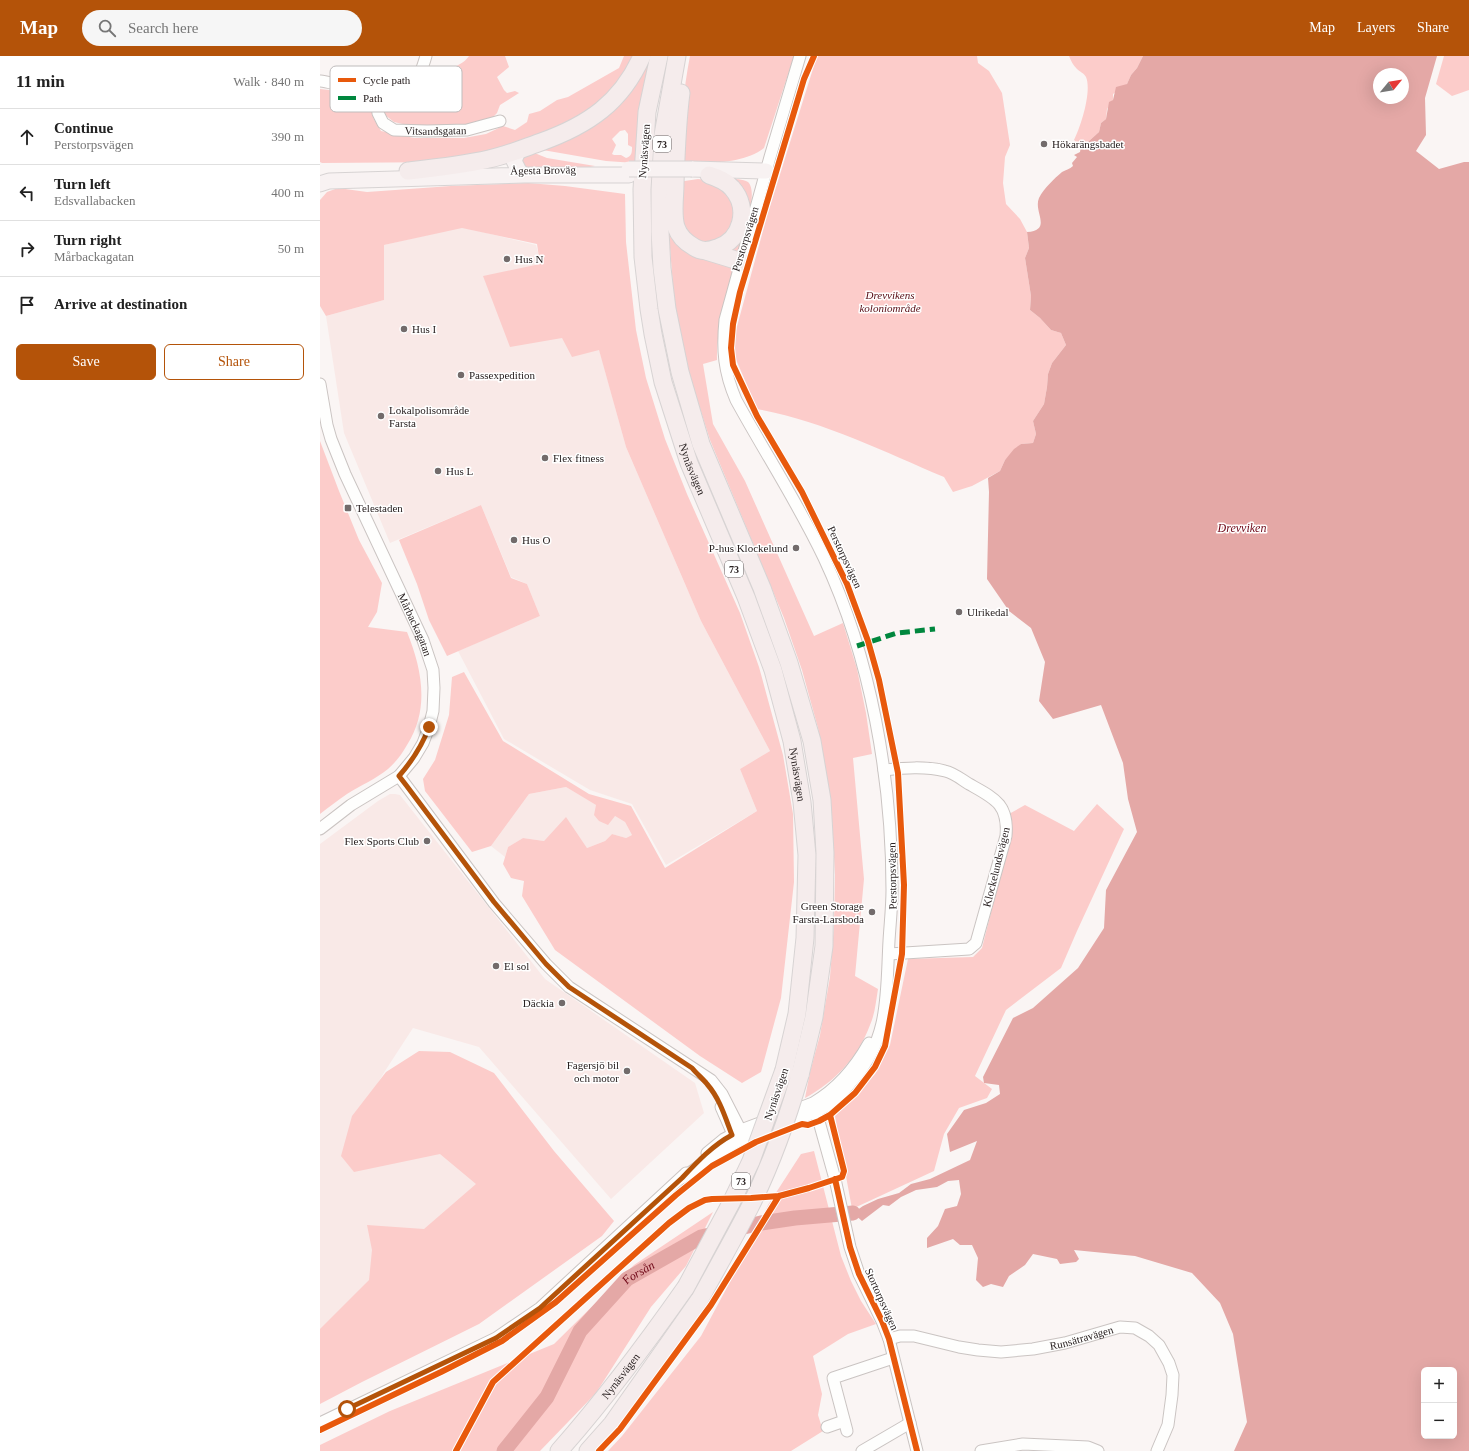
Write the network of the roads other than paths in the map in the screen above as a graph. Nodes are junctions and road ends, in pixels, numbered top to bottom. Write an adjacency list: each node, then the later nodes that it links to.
1 (426, 56): 7 (street)
2 (642, 56): 12 (highway)
3 (659, 56): 27 (highway, Nynäsvägen / 73)
4 (677, 56): 27 (highway, Nynäsvägen / 73)
5 (687, 56): 20 (highway)
6 (800, 56): 17 (street, Perstorpsvägen)
7 (422, 66)
8 (320, 80): 9 (street)
9 (330, 82)
10 (378, 112): 11 (street, Vitsandsgatan)
11 (500, 121)
12 (524, 149): 13 (highway); 16 (main road)
13 (408, 171): 14 (main road, Ågesta Broväg); 16 (main road, Ågesta Broväg)
14 (320, 172)
15 (692, 172): 16 (main road, Ågesta Broväg); 17 (main road, Ågesta Broväg); 18 (main road, Ågesta Broväg)
16 (522, 173): 19 (main road, Ågesta Broväg)
17 (766, 173): 18 (main road, Ågesta Broväg); 21 (street, Perstorpsvägen)
18 (709, 175): 20 (highway)
19 (320, 184)
20 (706, 251): 21 (highway)
21 (742, 262): 23 (street, Perstorpsvägen)
22 (320, 384): 24 (street, Mårbackagatan)
23 (884, 770): 26 (street, Perstorpsvägen); 26 (street, Klockelundsvägen)
24 (399, 776): 25 (street, Mårbackagatan); 29 (street)
25 (320, 829)
26 (888, 954): 28 (street, Perstorpsvägen)
27 (792, 1073): 36 (highway, Nynäsvägen / 73, bridge); 37 (highway, Nynäsvägen / 73, bridge)
28 (814, 1107): 29 (street, Perstorpsvägen); 30 (street, Stortorpsvägen)
29 (739, 1136): 32 (street, Perstorpsvägen)
30 (889, 1340): 31 (street, Stortorpsvägen); 42 (street, Runsätravägen)
31 (892, 1358): 33 (street, Stortorpsvägen); 34 (street)
32 (320, 1423)
33 (910, 1423): 38 (street); 39 (street, Stortorpsvägen)
34 (827, 1427)
35 (1044, 1447): 40 (street); 41 (street)
36 (560, 1451)
37 (588, 1451)
38 (862, 1451)
39 (917, 1451)
40 (981, 1451)
41 (1098, 1451)
42 (1157, 1451)

